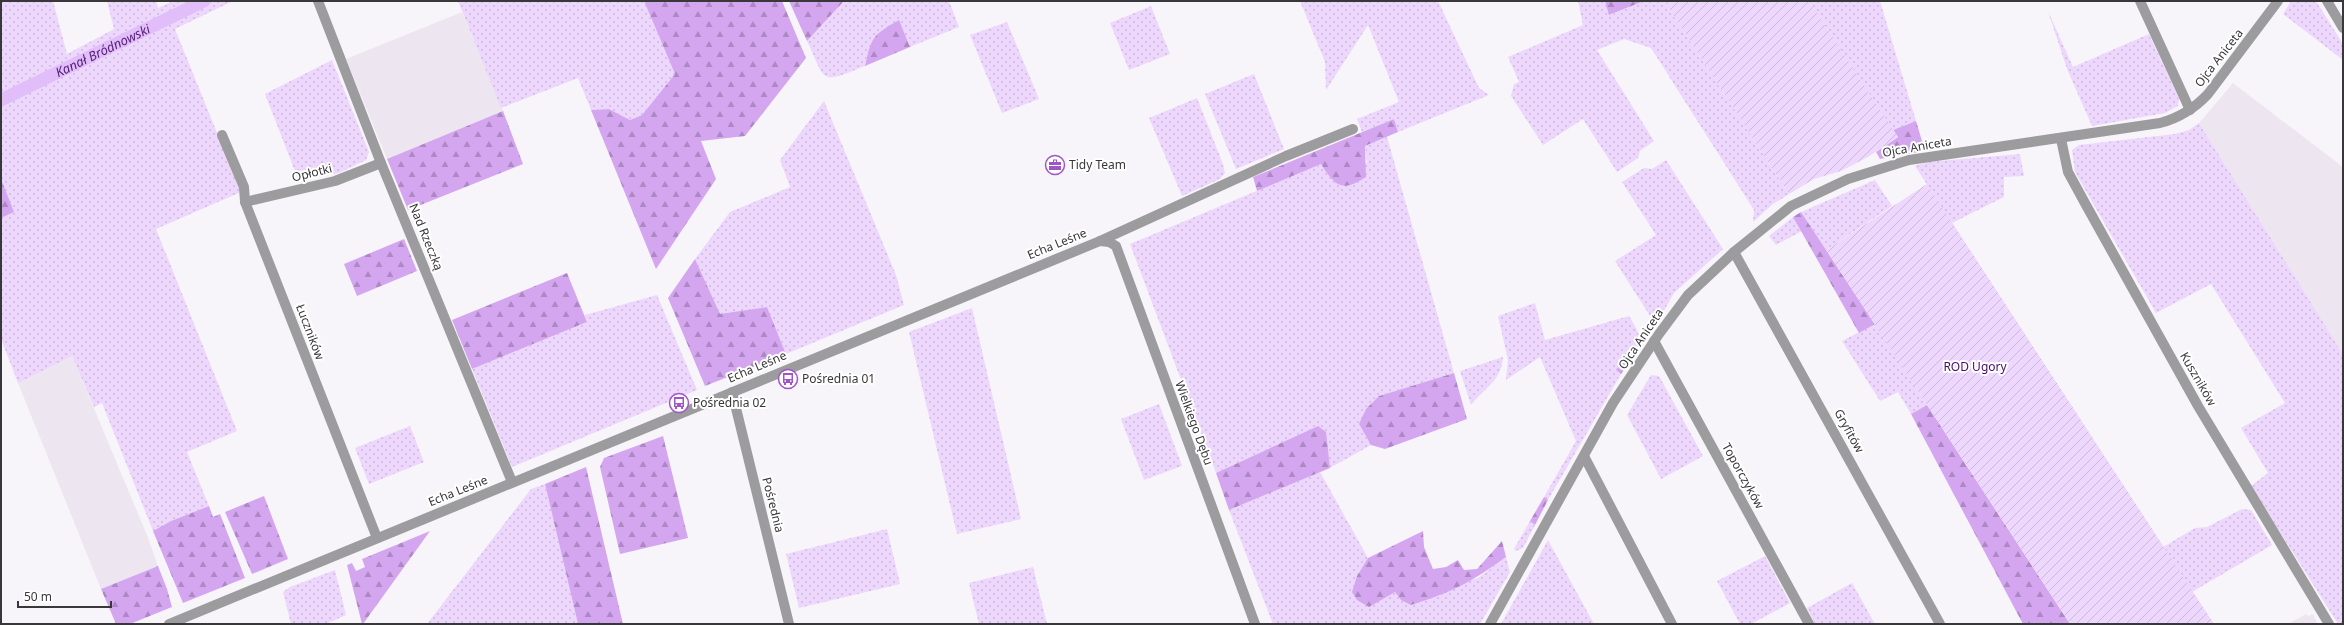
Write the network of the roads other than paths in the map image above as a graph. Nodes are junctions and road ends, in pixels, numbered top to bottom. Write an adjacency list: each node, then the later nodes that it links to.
1 (318, 1): 10 (street, Nad Rzeczką)
2 (2140, 1): 6 (street)
3 (2278, 1): 6 (street, Ojca Aniceta)
4 (2327, 1): 5 (street)
5 (2343, 28)
6 (2190, 110): 9 (street, Ojca Aniceta)
7 (1353, 129): 12 (street, Echa Leśne)
8 (222, 135): 11 (street, Łuczników)
9 (2061, 139): 13 (street, Ojca Aniceta); 26 (street, Kuszników)
10 (381, 163): 11 (street, Opłotki); 17 (street, Nad Rzeczką)
11 (245, 202): 18 (street, Łuczników)
12 (1100, 241): 15 (street, Echa Leśne); 21 (street, Wielkiego Dębu)
13 (1734, 252): 14 (street, Ojca Aniceta); 25 (street, Gryfitów)
14 (1654, 341): 16 (street, Ojca Aniceta); 24 (street, Toporczyków)
15 (732, 392): 17 (street, Echa Leśne); 20 (street, Pośrednia)
16 (1584, 456): 22 (street, Ojca Aniceta); 23 (street)
17 (512, 482): 18 (street, Echa Leśne)
18 (377, 538): 19 (street, Echa Leśne)
19 (169, 624)
20 (789, 624)
21 (1255, 624)
22 (1490, 624)
23 (1672, 624)
24 (1809, 624)
25 (1940, 624)
26 (2329, 624)

